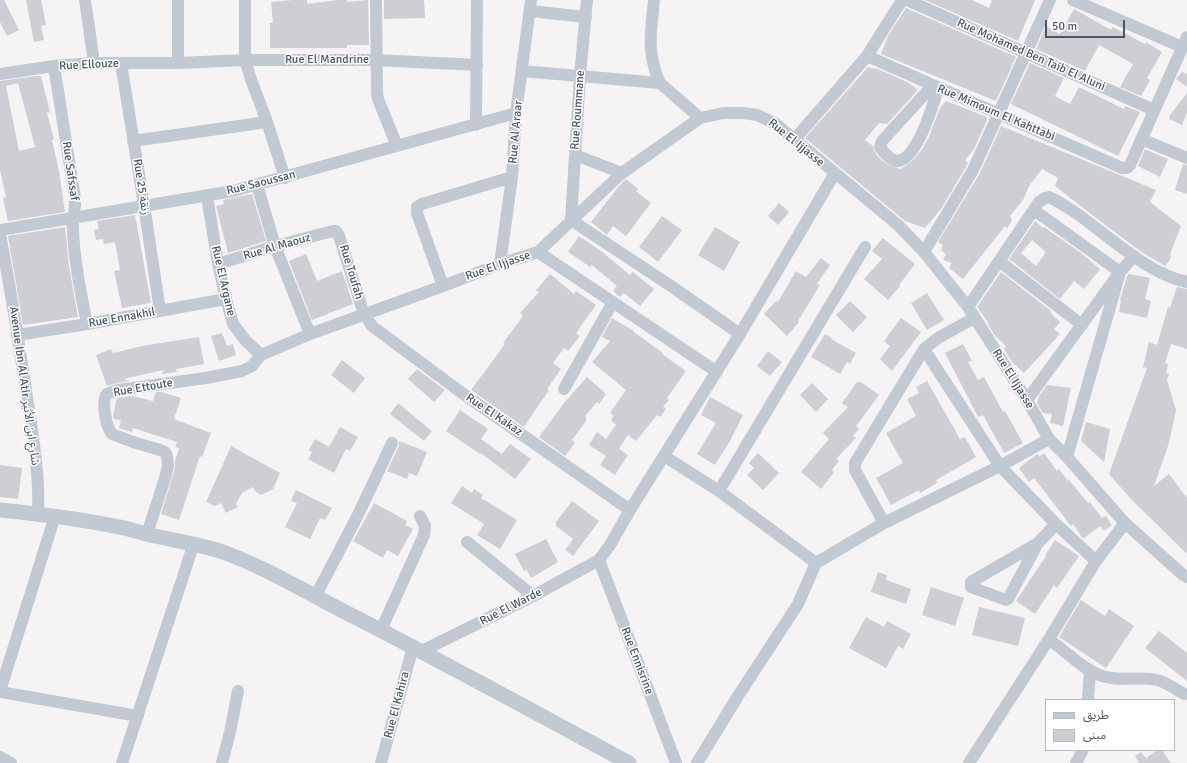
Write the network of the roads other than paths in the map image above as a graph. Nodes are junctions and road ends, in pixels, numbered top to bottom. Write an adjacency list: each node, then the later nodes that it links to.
1 (85, 0): 20 (street)
2 (178, 0): 22 (street)
3 (245, 0): 17 (street)
4 (376, 0): 18 (street)
5 (477, 0): 23 (street)
6 (587, 0): 13 (street, Rue Roummane)
7 (654, 0): 28 (street)
8 (902, 0): 16 (street)
9 (907, 0): 15 (street, Rue Mohamed Ben Taib El Aluni)
10 (1050, 0): 15 (street)
11 (1073, 0): 14 (street)
12 (530, 5): 13 (street); 25 (street, Rue Al Araar)
13 (586, 17): 27 (street, Rue Roummane)
14 (1185, 42): 19 (street)
15 (1026, 53): 30 (street, Rue Mohamed Ben Taib El Aluni); 32 (street)
16 (867, 56): 29 (street, Rue Mimoum El Kahttabi); 37 (street)
17 (245, 60): 18 (street, Rue El Mandrine); 22 (street, Rue El Mandrine); 34 (street)
18 (375, 60): 23 (street, Rue El Mandrine); 39 (street)
19 (1182, 61): 30 (street)
20 (94, 63): 21 (street, Rue Ellouze); 24 (street, Rue Ellouze)
21 (121, 63): 22 (street, Rue Ellouze); 38 (street, Rue 25 زنقة)
22 (178, 63)
23 (476, 65): 35 (street)
24 (54, 66): 26 (street, Rue Ellouze); 50 (street, Rue Safssaf)
25 (522, 71): 27 (street); 31 (street, Rue Al Araar)
26 (0, 74)
27 (580, 76): 28 (street); 40 (street, Rue Roummane)
28 (660, 83): 33 (street)
29 (936, 86): 29 (street); 32 (street, Rue Mimoum El Kahttabi)
30 (1154, 110): 36 (street)
31 (516, 113): 35 (street, Rue Saoussan); 44 (street, Rue Al Araar)
32 (999, 113): 36 (street, Rue Mimoum El Kahttabi); 58 (street)
33 (700, 118): 37 (street, Rue El Ijjasse); 42 (street, Rue El Ijjasse)
34 (267, 122): 38 (street); 45 (street)
35 (476, 125): 39 (street, Rue Saoussan)
36 (1141, 139): 41 (street)
37 (794, 140): 43 (street, Rue El Ijjasse)
38 (133, 142): 48 (street, Rue 25 زنقة)
39 (397, 146): 45 (street, Rue Saoussan)
40 (575, 155): 42 (street); 51 (street, Rue Roummane)
41 (1187, 158)
42 (622, 173): 51 (street, Rue El Ijjasse)
43 (835, 173): 58 (street, Rue El Ijjasse); 76 (street)
44 (512, 177): 62 (street, Rue Al Araar); 66 (street)
45 (284, 178): 46 (street, Rue Saoussan)
46 (257, 185): 47 (street, Rue Saoussan); 55 (street)
47 (207, 196): 48 (street, Rue Saoussan); 61 (street, Rue El Argane)
48 (144, 205): 50 (street, Rue Saoussan); 70 (street, Rue 25 زنقة)
49 (1034, 210): 59 (street); 60 (street); 64 (street)
50 (74, 218): 52 (street, Rue Saoussan); 73 (street, Rue Safssaf)
51 (571, 220): 57 (street, Rue El Ijjasse); 76 (street)
52 (0, 230)
53 (336, 231): 55 (street, Rue Al Maouz); 71 (street, Rue Toufah)
54 (0, 235): 63 (street, Avenue Ibn Al Atir شارع ابن الأثير)
55 (275, 246): 61 (street, Rue Al Maouz); 75 (street)
56 (865, 247): 88 (street)
57 (538, 252): 62 (street, Rue El Ijjasse); 68 (street)
58 (924, 252): 69 (street, Rue El Ijjasse)
59 (1134, 256): 64 (street); 65 (street)
60 (999, 260): 69 (street); 74 (street)
61 (218, 264): 67 (street, Rue El Argane)
62 (500, 264): 66 (street, Rue El Ijjasse)
63 (4, 272): 77 (street, Avenue Ibn Al Atir شارع ابن الأثير)
64 (1120, 272): 74 (street); 86 (street)
65 (1187, 282)
66 (443, 286): 71 (street, Rue El Ijjasse)
67 (226, 299): 70 (street, Rue Ennakhil); 79 (street, Rue El Argane)
68 (613, 302): 80 (street); 81 (street)
69 (968, 307): 72 (street, Rue El Ijjasse)
70 (160, 312): 73 (street, Rue Ennakhil)
71 (364, 314): 75 (street, Rue El Ijjasse); 90 (street, Rue El Kakaz)
72 (974, 318): 78 (street); 82 (street, Rue El Ijjasse)
73 (87, 324): 77 (street, Rue Ennakhil)
74 (1082, 325): 82 (street)
75 (310, 334): 79 (street, Rue El Ijjasse)
76 (740, 334): 80 (street)
77 (17, 335): 91 (street, Avenue Ibn Al Atir شارع ابن الأثير)
78 (924, 349): 87 (street); 94 (street)
79 (261, 355): 97 (street, Rue Ettoute)
80 (717, 372): 85 (street)
81 (564, 389)
82 (1027, 400): 83 (street, Rue El Ijjasse)
83 (1049, 438): 86 (street, Rue El Ijjasse); 87 (street)
84 (392, 443): 106 (street)
85 (664, 456): 88 (street); 90 (street)
86 (1067, 457): 95 (street, Rue El Ijjasse)
87 (1000, 466): 94 (street); 96 (street)
88 (719, 491): 103 (street)
89 (0, 510): 91 (street)
90 (630, 510): 101 (street)
91 (38, 514): 92 (street)
92 (55, 516): 97 (street); 111 (street)
93 (420, 516): 107 (street)
94 (884, 523): 103 (street)
95 (1125, 523): 102 (street); 104 (street, Rue El Ijjasse)
96 (1056, 524): 100 (street); 102 (street)
97 (147, 534): 99 (street)
98 (467, 542): 105 (street)
99 (194, 543): 106 (street); 115 (street)
100 (1038, 543): 100 (street)
101 (599, 560): 105 (street, Rue El Warde); 123 (street, Rue Ennisrine)
102 (1096, 561): 108 (street)
103 (816, 563): 124 (street)
104 (1187, 577)
105 (533, 596): 109 (street, Rue El Warde)
106 (315, 597): 107 (street)
107 (381, 630): 109 (street)
108 (1049, 639): 110 (street); 125 (street)
109 (418, 649): 121 (street, Rue El Kahira); 122 (street)
110 (1090, 670): 113 (street); 114 (street)
111 (0, 691): 115 (street)
112 (238, 691): 120 (street)
113 (1184, 694)
114 (1088, 699)
115 (138, 716): 119 (street)
116 (1082, 751): 126 (street)
117 (0, 756): 118 (street)
118 (11, 763)
119 (122, 763)
120 (222, 763)
121 (381, 763)
122 (629, 763)
123 (676, 763)
124 (697, 763)
125 (969, 763)
126 (1076, 763)

